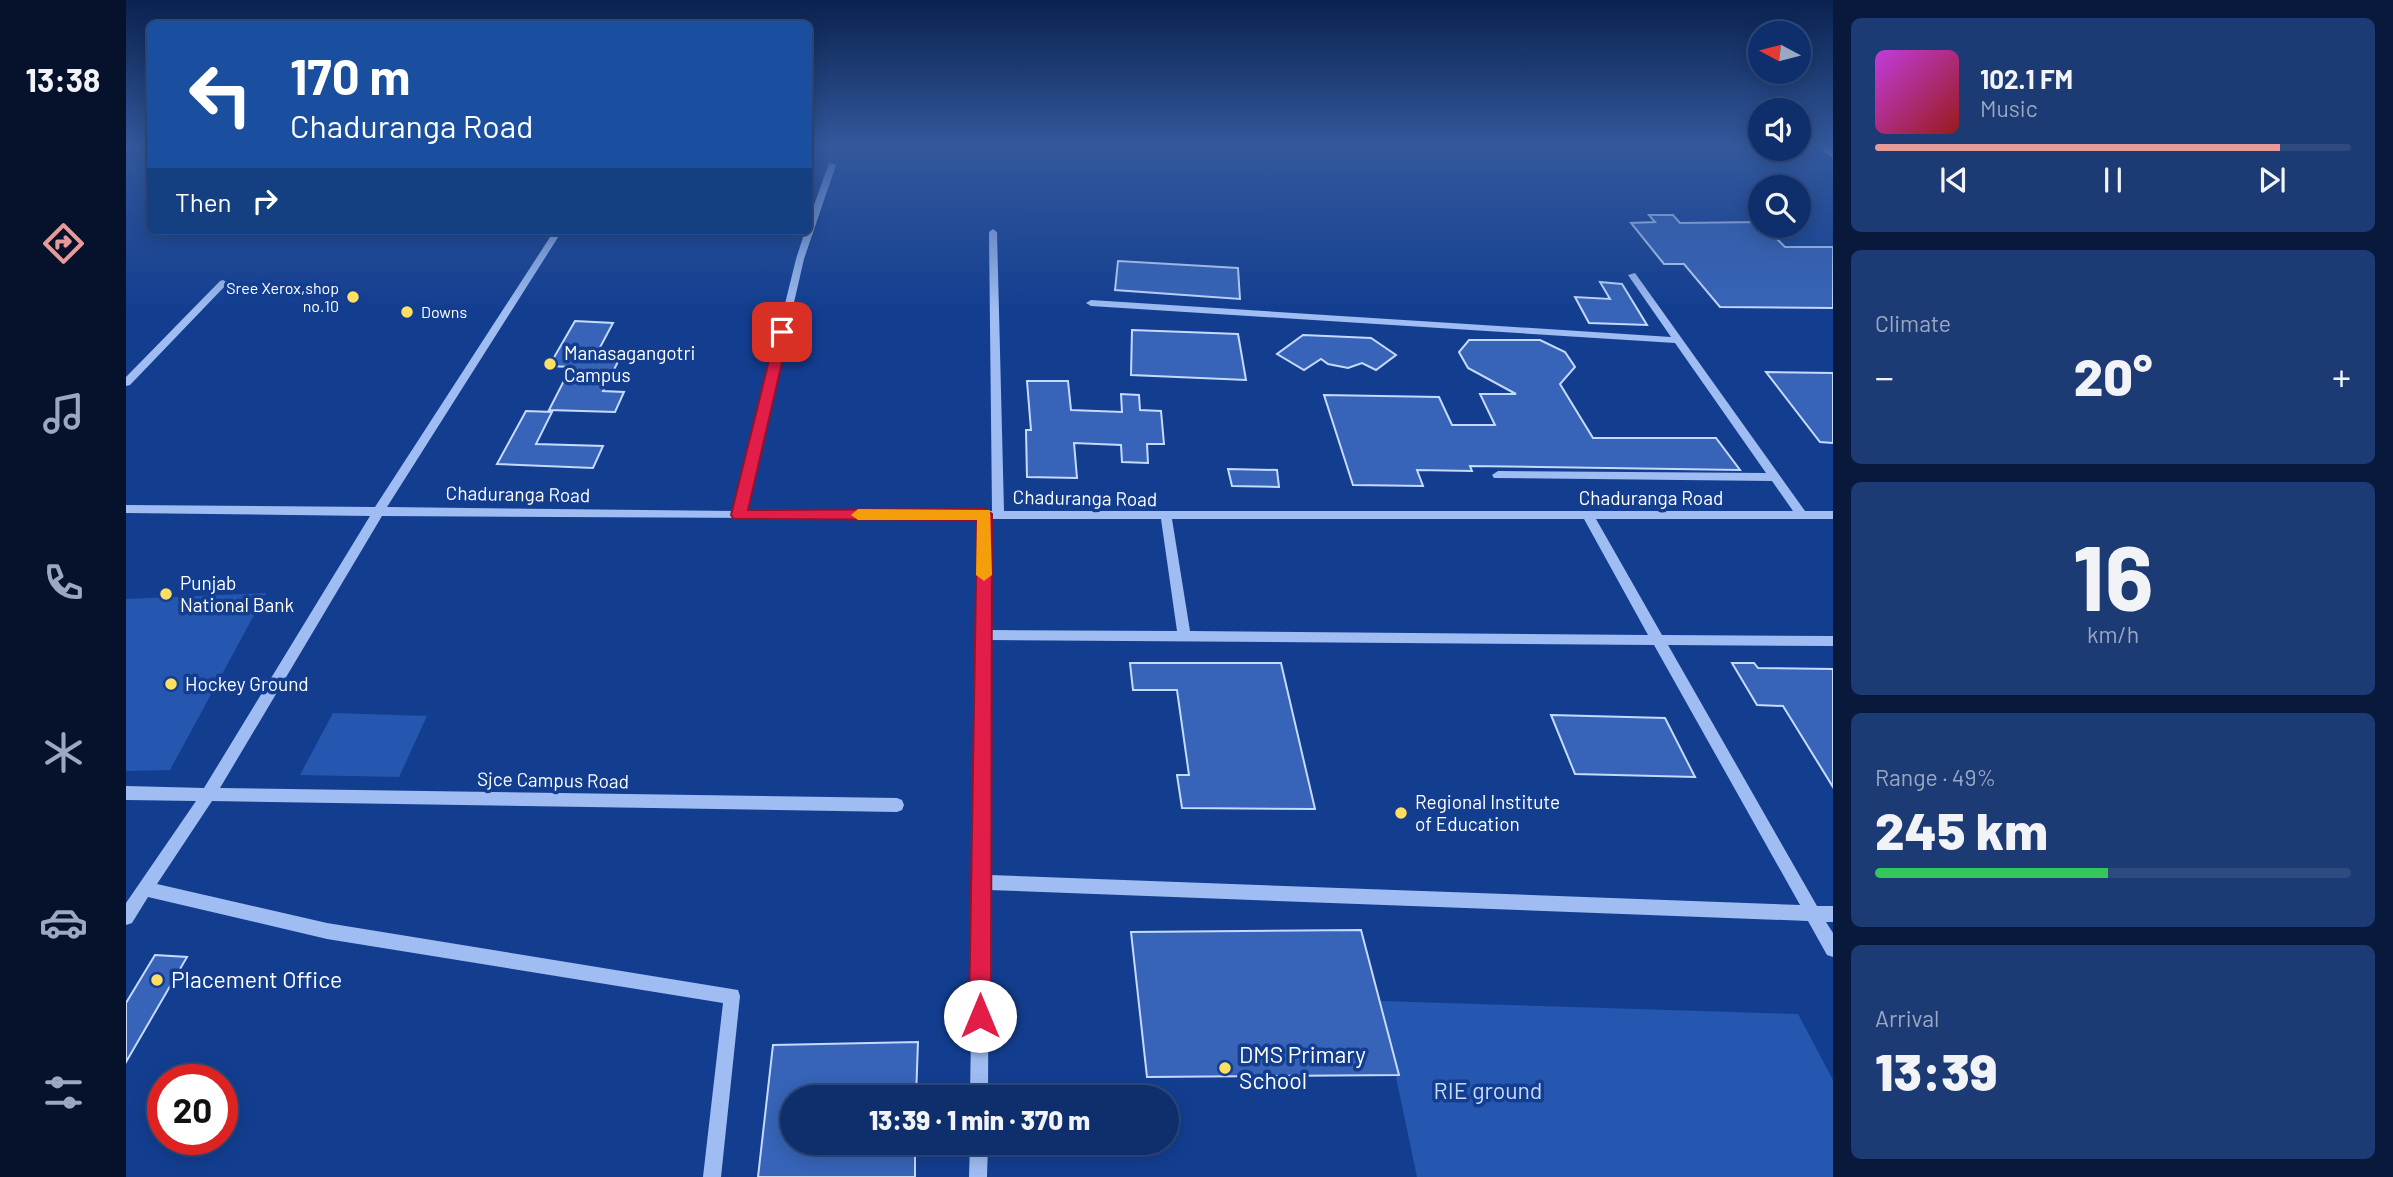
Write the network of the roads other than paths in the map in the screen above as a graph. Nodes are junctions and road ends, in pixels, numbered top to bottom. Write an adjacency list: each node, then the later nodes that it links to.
1 (820, 201): 2 (lane)
2 (812, 224)
3 (993, 232): 15 (street)
4 (555, 235): 14 (street)
5 (808, 235): 16 (lane)
6 (1632, 275): 9 (street)
7 (223, 283): 10 (street)
8 (1091, 303): 9 (street)
9 (1678, 340): 12 (street)
10 (126, 383)
11 (1498, 475): 12 (street)
12 (1776, 477): 17 (street)
13 (126, 509): 14 (street, Chaduranga Road)
14 (379, 510): 16 (street, Chaduranga Road); 26 (street)
15 (991, 514): 16 (street, Chaduranga Road); 18 (street, Chaduranga Road); 21 (lane)
16 (739, 515)
17 (1802, 515): 19 (street, Chaduranga Road); 20 (street, Chaduranga Road)
18 (1166, 516): 19 (street, Chaduranga Road); 22 (street)
19 (1588, 516): 23 (street)
20 (1833, 516)
21 (984, 635): 22 (street); 28 (lane)
22 (1184, 636): 23 (street)
23 (1656, 638): 24 (street); 30 (street)
24 (1833, 641)
25 (126, 793): 26 (street, Sjce Campus Road)
26 (209, 793): 27 (street, Sjce Campus Road); 29 (street)
27 (897, 805)
28 (982, 882): 30 (street); 34 (lane)
29 (145, 889): 32 (street); 36 (street)
30 (1813, 914): 31 (street); 33 (street)
31 (1833, 914)
32 (126, 917)
33 (1833, 949)
34 (979, 1085)
35 (979, 1155): 37 (street)
36 (712, 1177)
37 (978, 1177)

